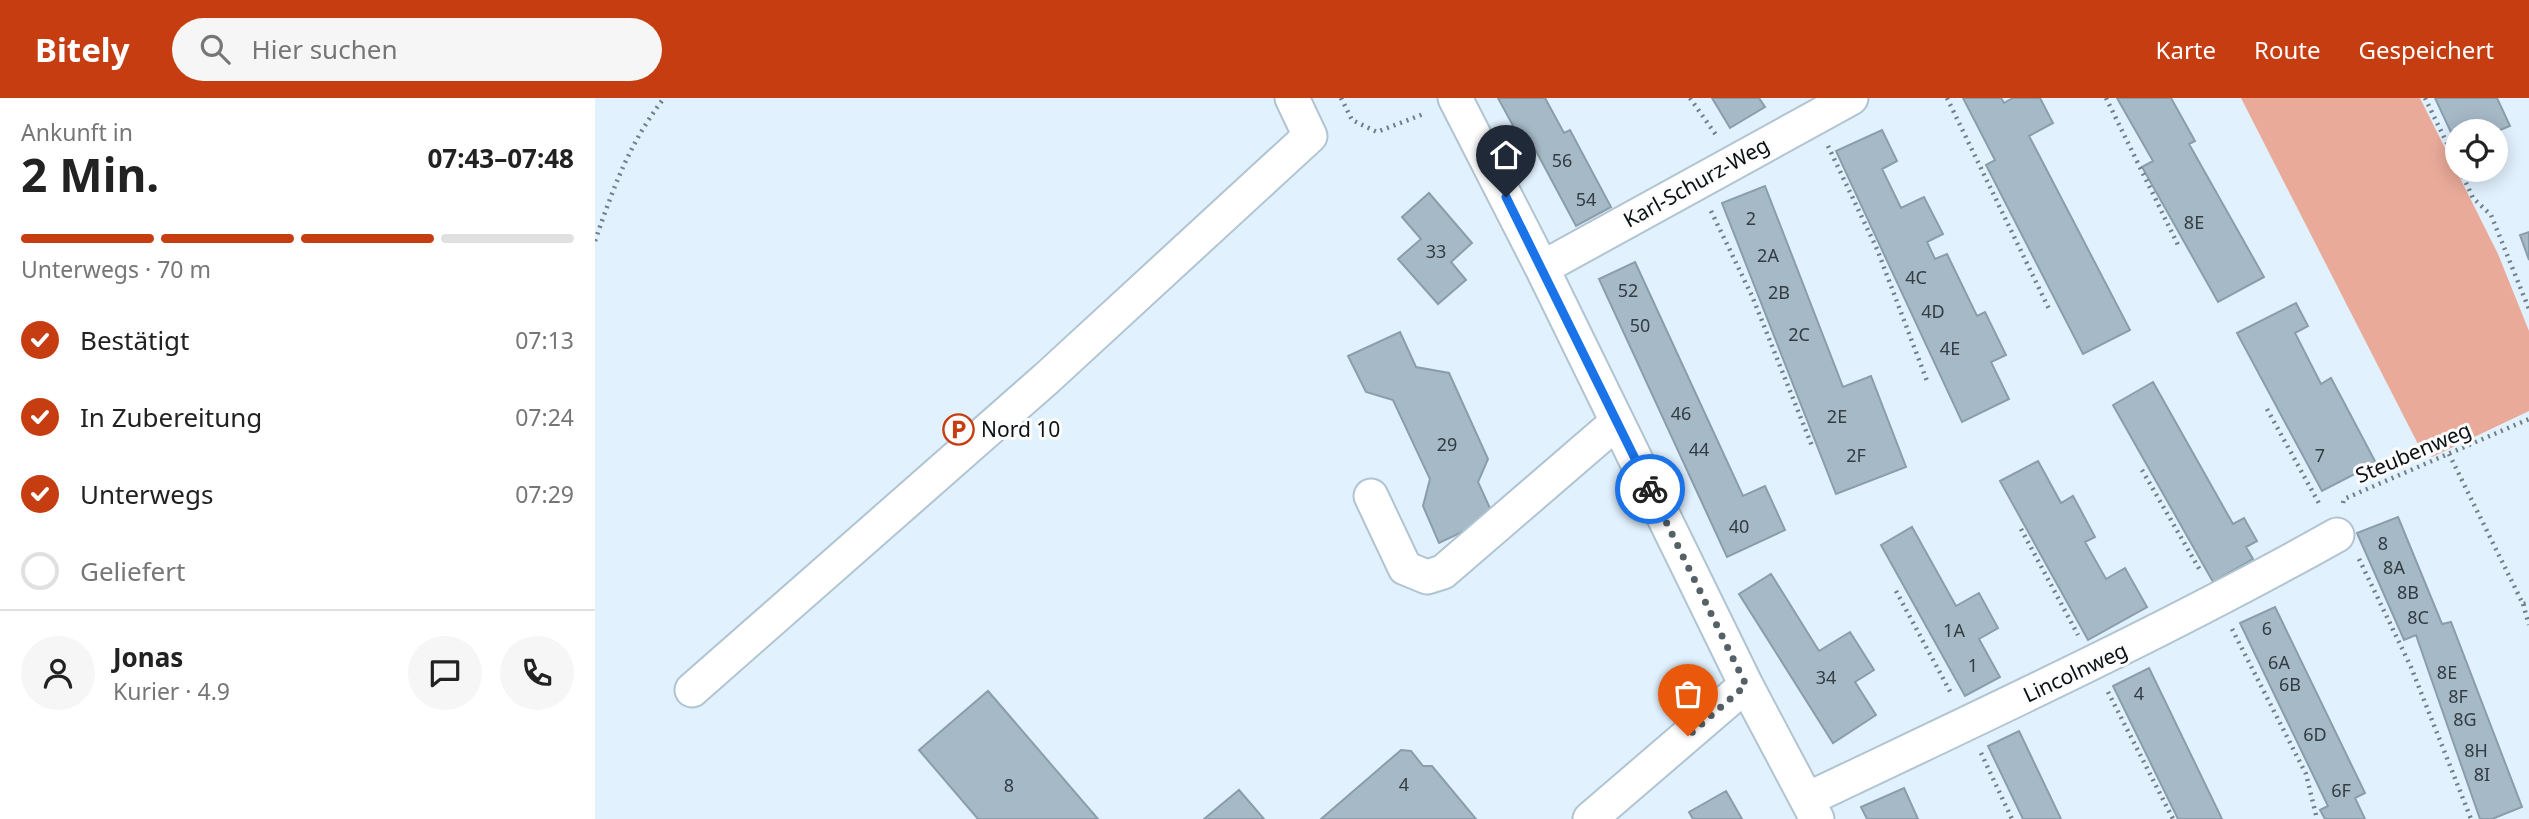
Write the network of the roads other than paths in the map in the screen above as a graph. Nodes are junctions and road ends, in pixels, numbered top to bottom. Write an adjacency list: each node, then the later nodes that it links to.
1 (1292, 98): 9 (street)
2 (1851, 98): 4 (street, Karl-Schurz-Weg)
3 (1456, 100): 4 (street)
4 (1542, 268): 5 (street)
5 (1618, 422): 6 (street); 8 (street)
6 (1371, 496)
7 (2337, 536): 10 (street, Lincolnweg)
8 (1746, 685): 10 (street); 11 (street)
9 (692, 690)
10 (1812, 809)
11 (1590, 819)

